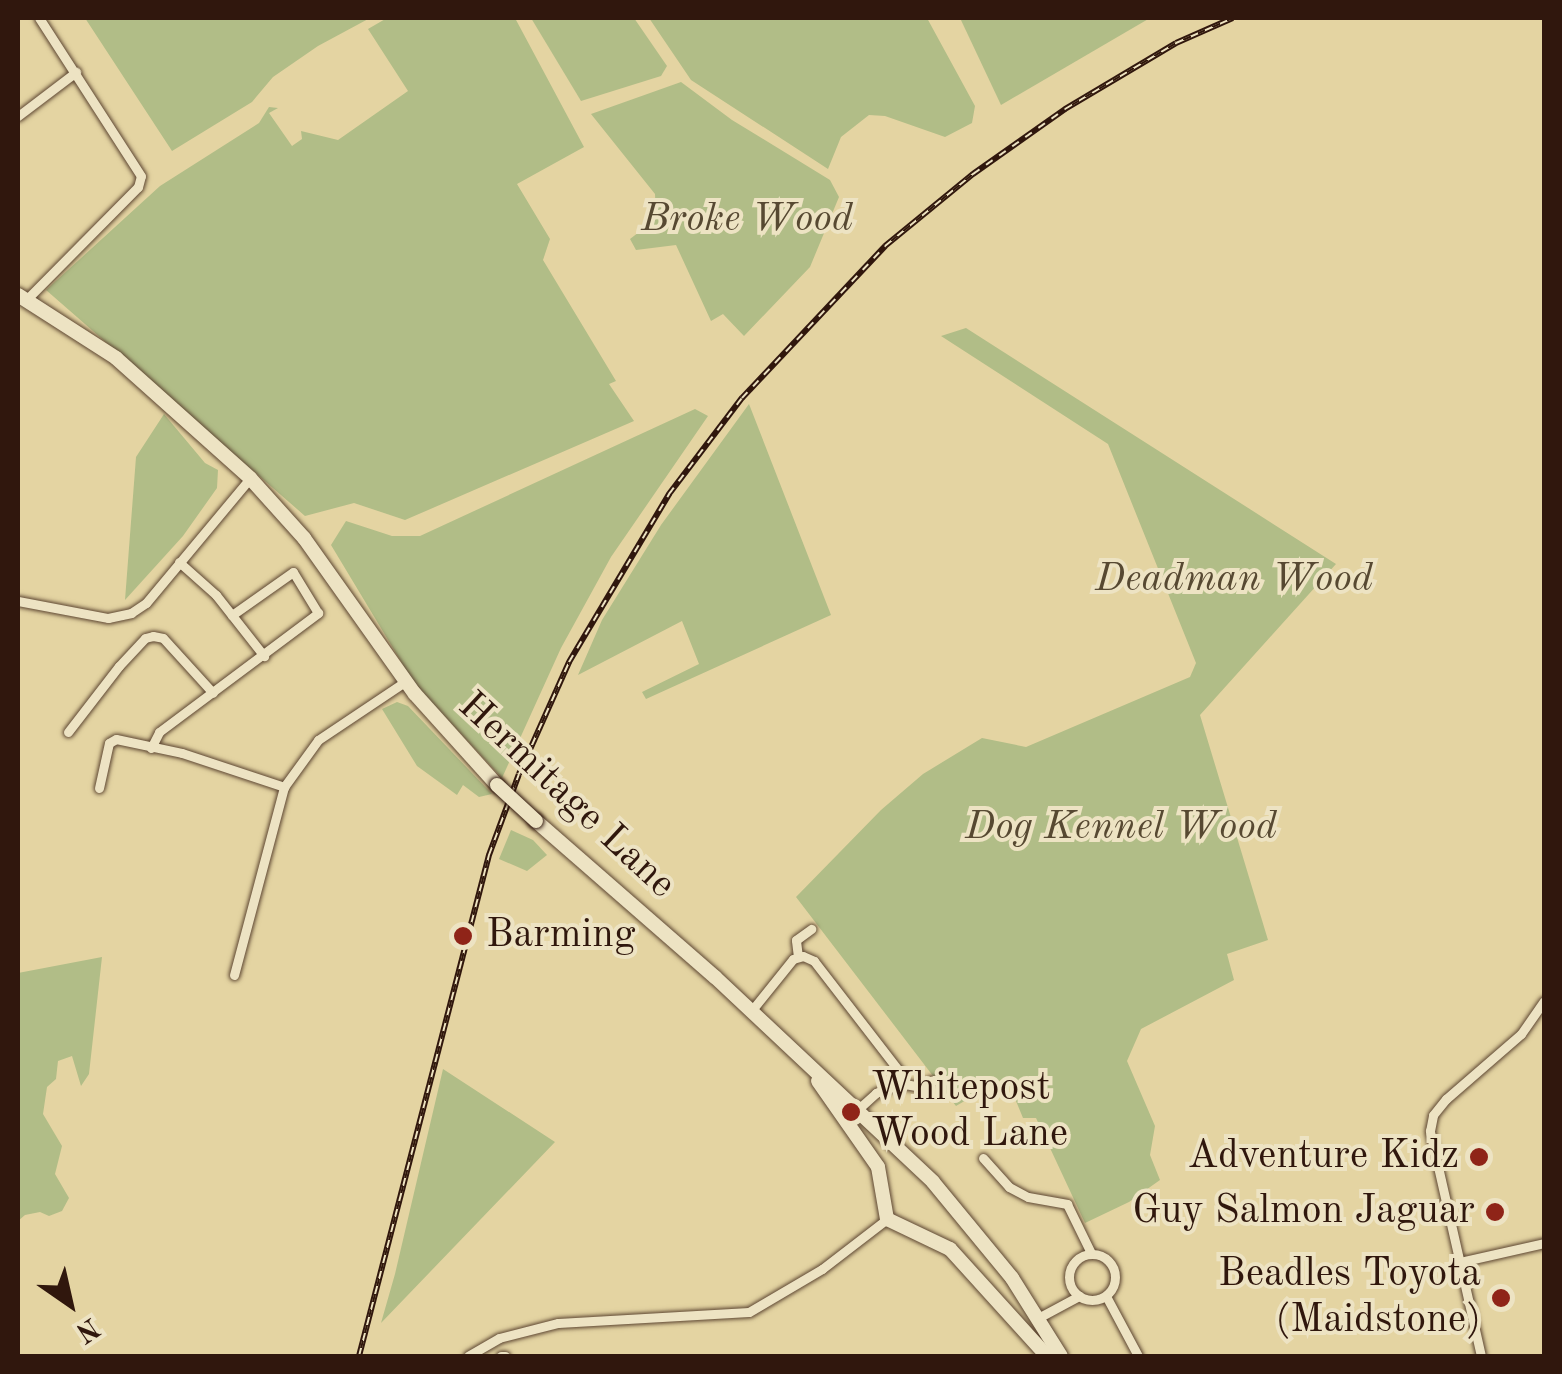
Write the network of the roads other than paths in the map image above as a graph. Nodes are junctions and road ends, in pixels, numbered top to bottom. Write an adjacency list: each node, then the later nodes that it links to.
1 (39, 18): 2 (street)
2 (76, 72): 3 (street); 4 (street)
3 (18, 116)
4 (22, 298): 5 (main road, Hermitage Lane)
5 (250, 478): 6 (street); 10 (main road, Hermitage Lane)
6 (179, 562): 7 (street); 8 (street)
7 (18, 601)
8 (232, 614): 9 (street); 9 (street)
9 (264, 656): 11 (street)
10 (406, 682): 15 (street); 20 (main road, Hermitage Lane, bridge)
11 (214, 692): 12 (street); 13 (street)
12 (68, 732)
13 (151, 748): 14 (street); 15 (street)
14 (100, 788)
15 (284, 788): 18 (street)
16 (811, 929): 17 (street)
17 (798, 957): 20 (street); 23 (street)
18 (234, 975)
19 (1544, 1001): 29 (street)
20 (752, 1010): 21 (main road, Hermitage Lane)
21 (798, 1054): 24 (main road, Hermitage Lane); 26 (main road)
22 (933, 1080): 23 (street)
23 (900, 1083): 24 (street)
24 (858, 1109): 32 (main road, Hermitage Lane)
25 (983, 1158): 28 (street)
26 (887, 1218): 33 (street); 34 (main road)
27 (1544, 1242): 29 (street)
28 (1092, 1254): 30 (street); 31 (street)
29 (1460, 1262): 37 (street)
30 (1079, 1296): 31 (street); 32 (street)
31 (1106, 1296): 36 (street)
32 (1038, 1318): 35 (main road, Hermitage Lane)
33 (468, 1356)
34 (1047, 1356)
35 (1061, 1356)
36 (1138, 1356)
37 (1481, 1356)

